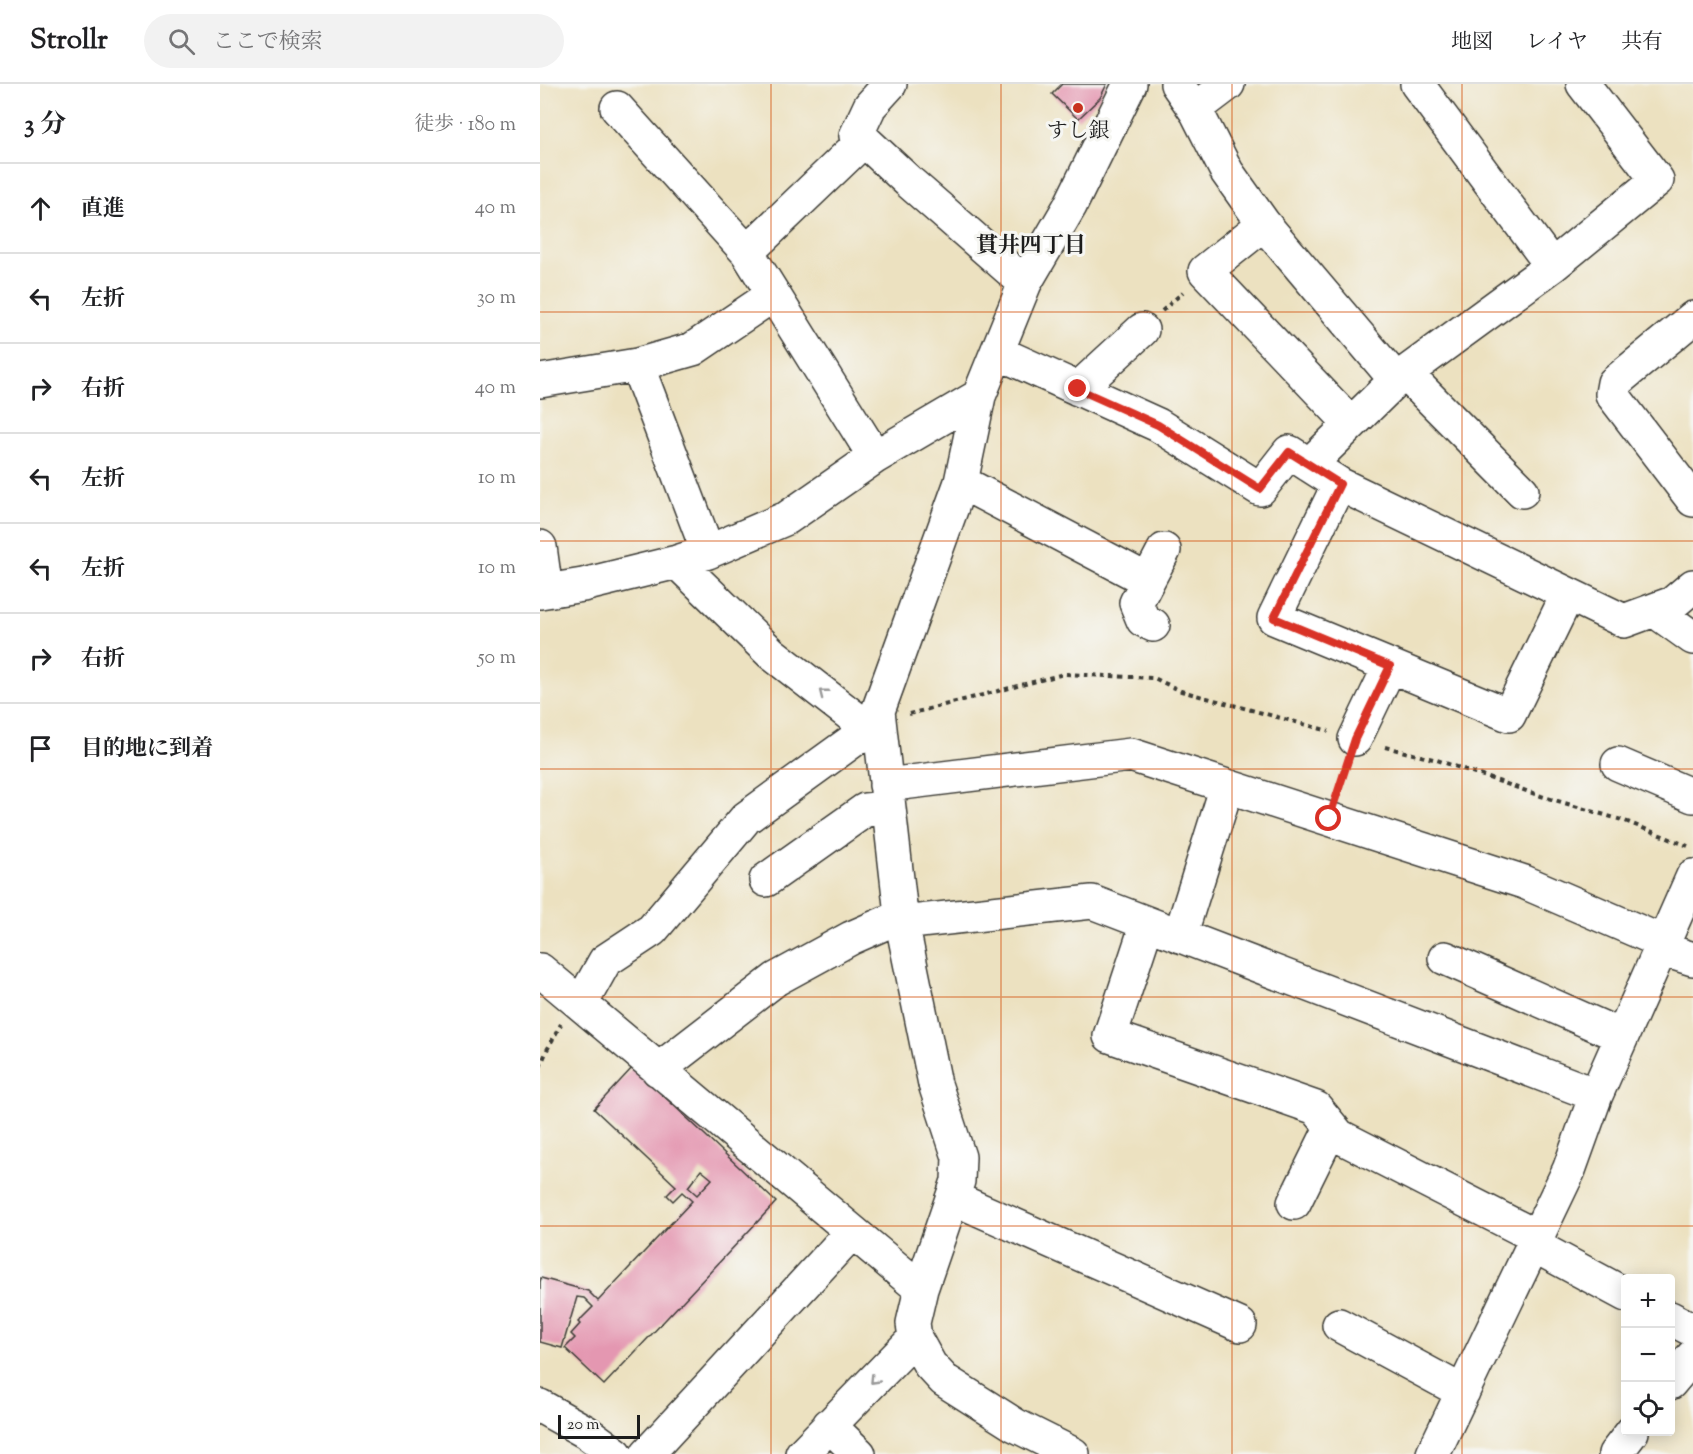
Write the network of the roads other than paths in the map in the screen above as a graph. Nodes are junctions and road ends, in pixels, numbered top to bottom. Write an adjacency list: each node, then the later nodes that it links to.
1 (890, 84): 8 (street)
2 (1130, 84): 12 (street)
3 (1228, 84): 6 (street)
4 (1417, 84): 11 (street)
5 (1583, 84): 11 (street)
6 (1186, 97): 9 (street)
7 (617, 108): 10 (street)
8 (860, 143): 10 (street); 12 (street)
9 (1264, 224): 18 (street); 22 (street)
10 (747, 252): 13 (street)
11 (1552, 266): 18 (street)
12 (1025, 283): 16 (street)
13 (773, 295): 17 (street); 23 (street)
14 (1693, 318): 28 (street)
15 (1142, 330): 20 (street)
16 (997, 352): 20 (street); 21 (street)
17 (637, 365): 19 (street); 31 (street)
18 (1400, 376): 22 (street); 27 (street)
19 (540, 381)
20 (1078, 389): 24 (street)
21 (979, 396): 23 (street); 25 (street)
22 (1351, 424): 24 (street)
23 (875, 457): 31 (street)
24 (1309, 465): 26 (street)
25 (961, 482): 30 (street); 39 (street)
26 (1340, 484): 35 (street); 38 (street)
27 (1522, 490)
28 (1693, 500)
29 (540, 548): 34 (street)
30 (1164, 550)
31 (708, 552): 32 (street)
32 (677, 562): 34 (street); 39 (street, one-way to 32)
33 (1693, 586): 36 (street)
34 (543, 591)
35 (1568, 594): 36 (street); 38 (street)
36 (1654, 610): 37 (street)
37 (1693, 638)
38 (1390, 666): 40 (street)
39 (876, 725): 44 (street); 54 (street)
40 (1355, 739)
41 (1618, 764): 43 (street)
42 (1227, 786): 44 (street); 49 (street); 50 (street)
43 (1693, 796)
44 (888, 797): 46 (street); 47 (street)
45 (1693, 876): 50 (street)
46 (766, 879)
47 (901, 919): 48 (street); 56 (street); 59 (street)
48 (1147, 924): 49 (street); 58 (street)
49 (1180, 936): 57 (street)
50 (1662, 946): 52 (street); 55 (street)
51 (1445, 958): 55 (street)
52 (1693, 959)
53 (540, 972): 54 (street)
54 (579, 1003): 56 (street)
55 (1621, 1036): 57 (street)
56 (658, 1070): 61 (street)
57 (1596, 1095): 62 (street)
58 (1331, 1128): 60 (street); 62 (street)
59 (953, 1198): 63 (street); 66 (street)
60 (1294, 1203)
61 (852, 1232): 63 (street); 77 (street)
62 (1535, 1241): 64 (street); 72 (street)
63 (921, 1289): 69 (street)
64 (1621, 1291)
65 (1675, 1320): 68 (street)
66 (1240, 1325)
67 (1339, 1325): 72 (street)
68 (1693, 1330)
69 (915, 1338): 74 (street, one-way to 74); 80 (street)
70 (1693, 1356): 71 (street)
71 (1672, 1382)
72 (1463, 1392): 81 (street)
73 (540, 1406): 76 (street)
74 (830, 1425): 78 (street); 79 (street)
75 (1628, 1436): 82 (street)
76 (616, 1454)
77 (646, 1454)
78 (802, 1454)
79 (859, 1454)
80 (1073, 1454)
81 (1433, 1454)
82 (1615, 1454)

